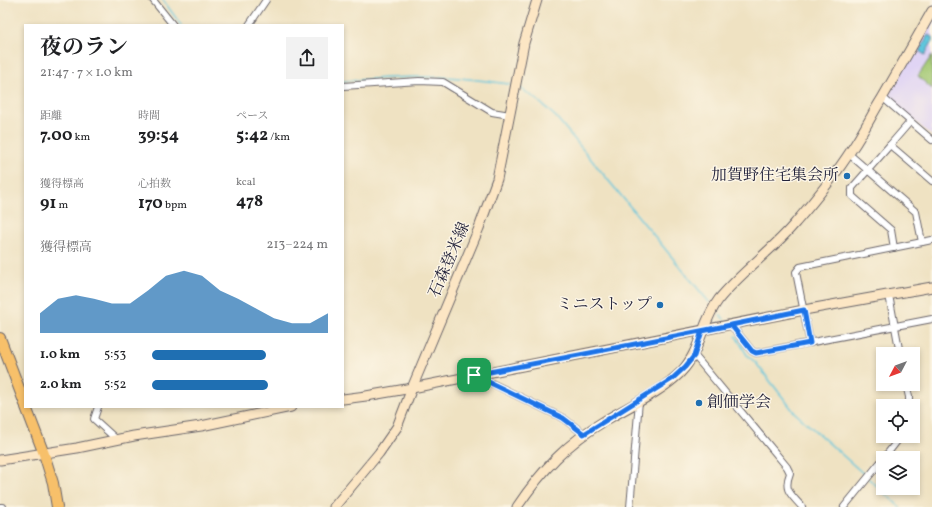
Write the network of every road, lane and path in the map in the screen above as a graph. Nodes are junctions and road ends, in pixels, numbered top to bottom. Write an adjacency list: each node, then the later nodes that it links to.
1 (153, 0): 5 (street)
2 (266, 0): 6 (street)
3 (538, 0): 9 (street, 石森登米線)
4 (932, 12): 8 (street)
5 (172, 24)
6 (250, 24)
7 (344, 86): 9 (street)
8 (882, 97): 10 (street); 13 (street)
9 (510, 115): 31 (street, 石森登米線)
10 (910, 122): 11 (street); 12 (street)
11 (932, 140)
12 (890, 145): 14 (street); 15 (street)
13 (849, 154): 14 (street); 25 (street)
14 (868, 170): 17 (street); 18 (street)
15 (932, 181)
16 (932, 240): 17 (street)
17 (922, 242): 18 (street)
18 (894, 248): 21 (street)
19 (932, 287): 20 (street)
20 (889, 295): 21 (street); 24 (street)
21 (804, 310): 23 (street); 27 (street)
22 (932, 319): 24 (street)
23 (731, 325): 25 (street); 27 (street)
24 (895, 326): 27 (street); 28 (street)
25 (702, 331): 29 (street); 30 (street)
26 (0, 338): 34 (main road)
27 (810, 343)
28 (899, 347)
29 (694, 356): 33 (street); 49 (street)
30 (474, 375): 31 (street); 38 (street)
31 (412, 388): 32 (street); 46 (street, 石森登米線)
32 (344, 399)
33 (639, 400): 38 (street); 48 (street)
34 (24, 401)
35 (27, 408): 42 (main road)
36 (98, 408): 39 (street)
37 (286, 408): 39 (street)
38 (584, 434): 47 (street)
39 (116, 439): 42 (street)
40 (895, 443): 41 (street)
41 (888, 451)
42 (44, 454): 43 (street); 45 (main road)
43 (0, 460)
44 (876, 467): 50 (street)
45 (57, 507)
46 (334, 507)
47 (517, 507)
48 (630, 507)
49 (802, 507)
50 (844, 507)

